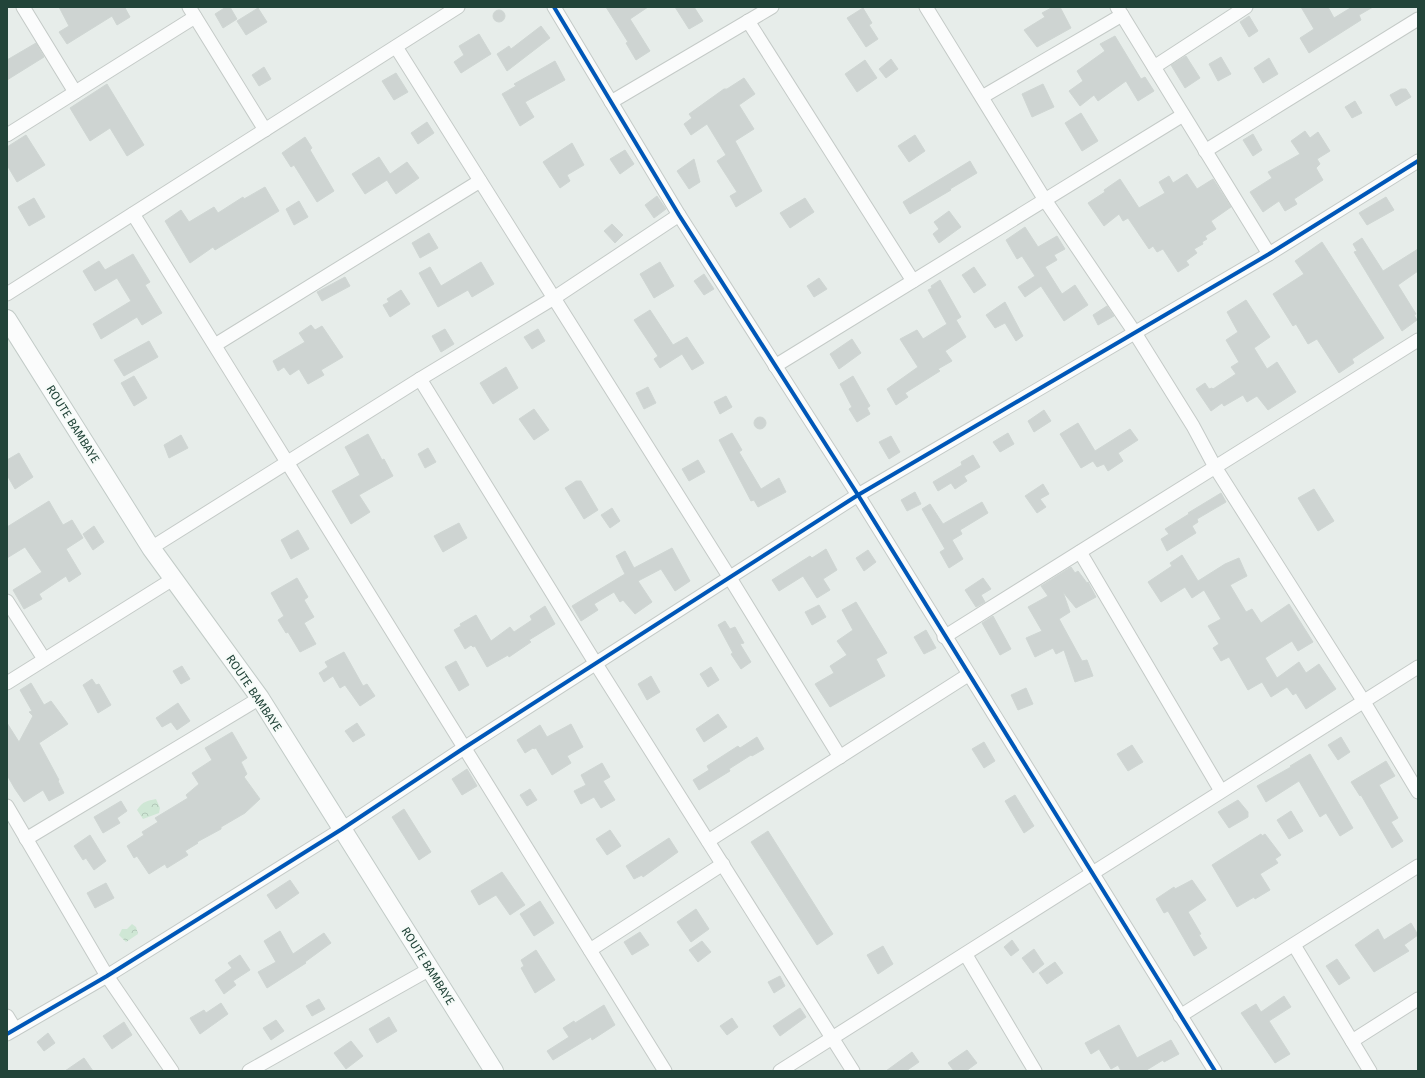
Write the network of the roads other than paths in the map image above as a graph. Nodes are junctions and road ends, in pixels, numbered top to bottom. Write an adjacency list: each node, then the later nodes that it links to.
1 (23, 7): 13 (street)
2 (458, 7): 11 (street)
3 (554, 7): 15 (street)
4 (772, 7): 10 (street)
5 (926, 7): 14 (street)
6 (1246, 7): 12 (street)
7 (1120, 11): 12 (street); 14 (street)
8 (192, 12): 13 (street); 17 (street)
9 (1418, 19): 19 (street)
10 (748, 21): 15 (street); 26 (street)
11 (396, 47): 17 (street); 21 (street)
12 (1154, 67): 16 (street)
13 (75, 92): 18 (street)
14 (982, 98): 22 (street)
15 (612, 102): 24 (street)
16 (1183, 115): 19 (street); 22 (street)
17 (265, 130): 23 (street)
18 (7, 134)
19 (1205, 151): 25 (street)
20 (1418, 161): 25 (street)
21 (480, 181): 28 (street); 32 (street)
22 (1045, 200): 26 (street); 30 (street)
23 (133, 214): 27 (street); 32 (street)
24 (679, 215): 28 (street); 33 (street)
25 (1268, 254): 30 (street)
26 (913, 281): 33 (street)
27 (7, 294)
28 (554, 298): 34 (street); 40 (street)
29 (7, 319): 38 (street, ROUTE BAMBAYE)
30 (1135, 333): 36 (street); 37 (street)
31 (1418, 340): 36 (street)
32 (215, 345): 35 (street)
33 (775, 366): 37 (street)
34 (420, 379): 35 (street); 45 (street)
35 (288, 462): 38 (street); 51 (street)
36 (1215, 467): 39 (street); 50 (street)
37 (858, 495): 40 (street); 43 (street)
38 (151, 548): 41 (street, ROUTE BAMBAYE)
39 (1080, 552): 43 (street); 53 (street)
40 (730, 578): 45 (street); 52 (street)
41 (174, 579): 44 (street); 49 (street, ROUTE BAMBAYE)
42 (7, 600): 44 (street)
43 (944, 637): 47 (street)
44 (44, 659): 48 (street)
45 (596, 664): 51 (street); 58 (street)
46 (1418, 667): 50 (street)
47 (968, 675): 52 (street); 61 (street)
48 (7, 684)
49 (260, 698): 56 (street, ROUTE BAMBAYE); 57 (street)
50 (1364, 702): 53 (street); 54 (street)
51 (464, 748): 56 (street); 63 (street)
52 (840, 757): 58 (street)
53 (1221, 791): 61 (street)
54 (1418, 792)
55 (7, 806): 57 (street)
56 (342, 829): 65 (street, ROUTE BAMBAYE); 66 (street)
57 (26, 839): 66 (street)
58 (708, 841): 59 (street)
59 (723, 864): 63 (street); 71 (street)
60 (1418, 866): 62 (street)
61 (1092, 873): 64 (street); 69 (street)
62 (1294, 945): 69 (street); 72 (street)
63 (590, 950): 76 (street)
64 (966, 955): 71 (street); 79 (street)
65 (430, 969): 74 (street); 75 (street, ROUTE BAMBAYE)
66 (107, 976): 70 (street); 73 (street)
67 (1418, 1000): 72 (street)
68 (7, 1016): 70 (street)
69 (1180, 1016): 80 (street)
70 (11, 1032)
71 (833, 1037): 77 (street); 78 (street)
72 (1352, 1041): 81 (street)
73 (172, 1071)
74 (249, 1071)
75 (494, 1071)
76 (665, 1071)
77 (780, 1071)
78 (853, 1071)
79 (1035, 1071)
80 (1215, 1071)
81 (1370, 1071)

